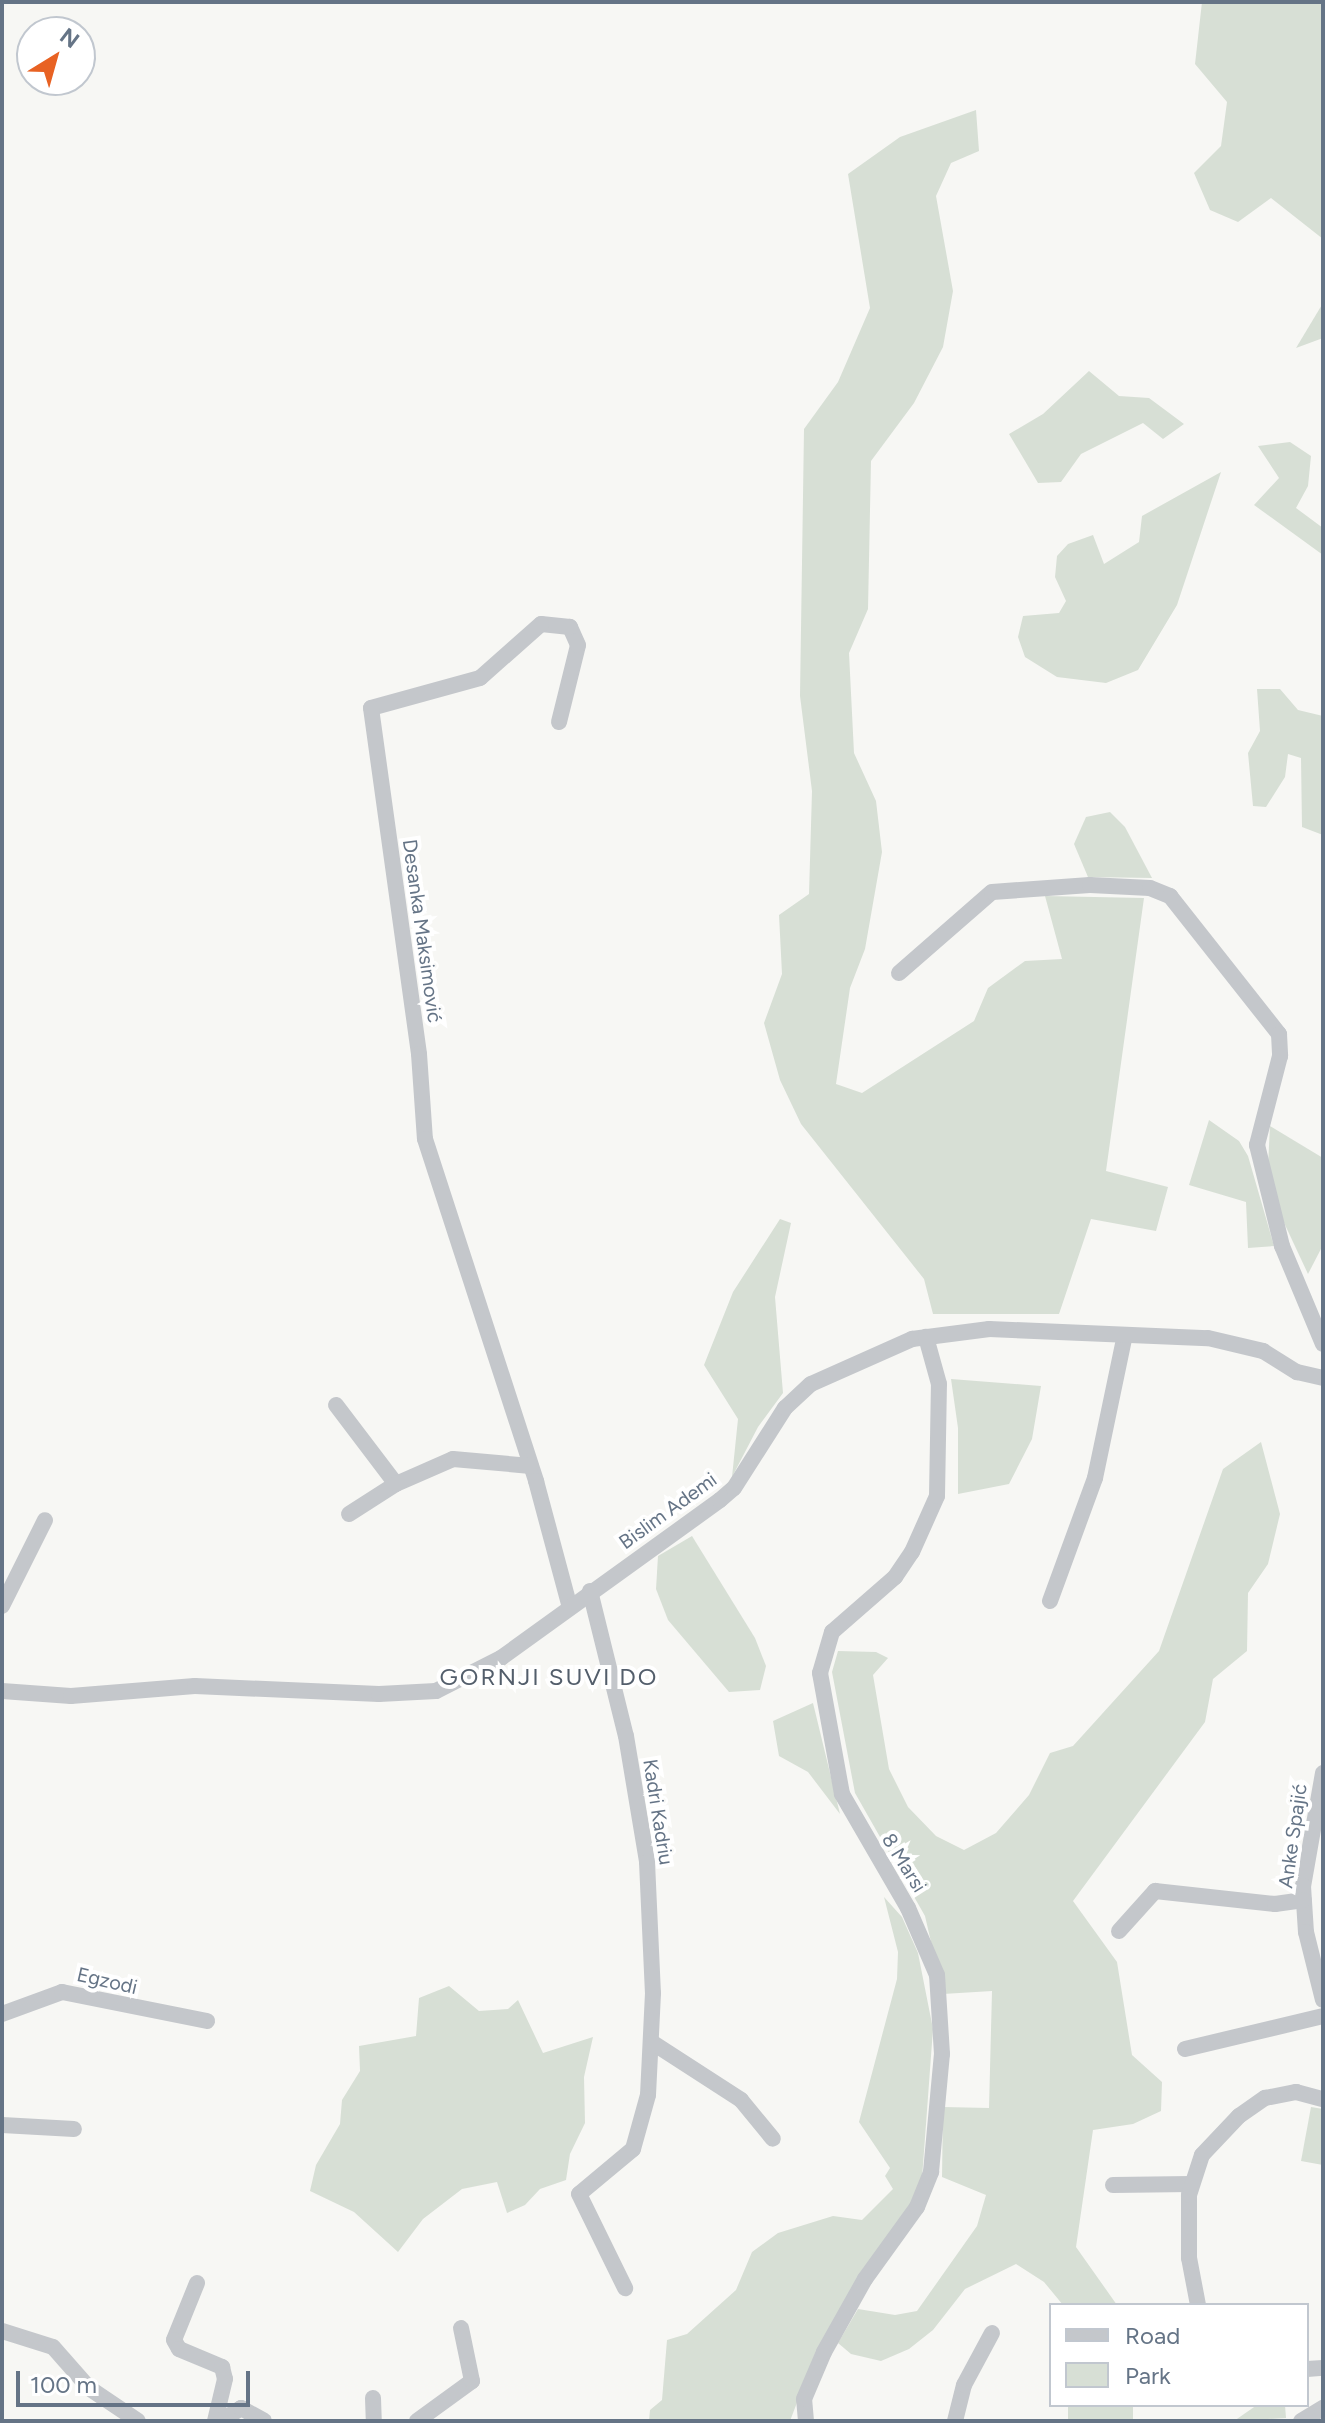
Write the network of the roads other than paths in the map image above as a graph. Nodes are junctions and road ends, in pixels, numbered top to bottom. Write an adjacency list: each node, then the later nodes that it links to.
1 (559, 722): 8 (street, Desanka Maksimović)
2 (899, 973): 5 (street)
3 (1125, 1335): 4 (street, Bislim Ademi); 6 (street, Bislim Ademi); 13 (street)
4 (926, 1337): 12 (street, Bislim Ademi); 46 (street, 8 Marsi)
5 (1323, 1344)
6 (1323, 1378)
7 (336, 1405): 9 (street)
8 (531, 1466): 9 (street); 15 (street, Desanka Maksimović)
9 (396, 1484): 10 (street)
10 (349, 1514)
11 (45, 1520): 14 (street)
12 (590, 1591): 15 (street, Bislim Ademi); 24 (street, Kadri Kadriu)
13 (1050, 1601)
14 (2, 1606)
15 (570, 1608): 16 (street, Bislim Ademi)
16 (2, 1691)
17 (1323, 1773): 18 (street, Anke Spajić)
18 (1304, 1900): 19 (street); 20 (street, Anke Spajić)
19 (1119, 1931)
20 (1323, 2000)
21 (2, 2014): 23 (street, Egzodi)
22 (1323, 2016): 25 (street)
23 (207, 2021)
24 (653, 2043): 29 (street); 33 (street, Kadri Kadriu)
25 (1185, 2049)
26 (1323, 2099): 30 (street)
27 (2, 2125): 28 (street)
28 (74, 2129)
29 (773, 2139)
30 (1191, 2184): 31 (street); 34 (street)
31 (1113, 2185)
32 (197, 2283): 41 (street)
33 (625, 2288)
34 (1198, 2303)
35 (461, 2328): 45 (street)
36 (2, 2331): 40 (street)
37 (992, 2333): 47 (street)
38 (373, 2398): 44 (street)
39 (1323, 2408): 48 (street)
40 (138, 2421)
41 (215, 2421)
42 (221, 2421): 43 (street)
43 (264, 2421)
44 (374, 2421)
45 (417, 2421)
46 (806, 2421)
47 (955, 2421)
48 (1301, 2421)

